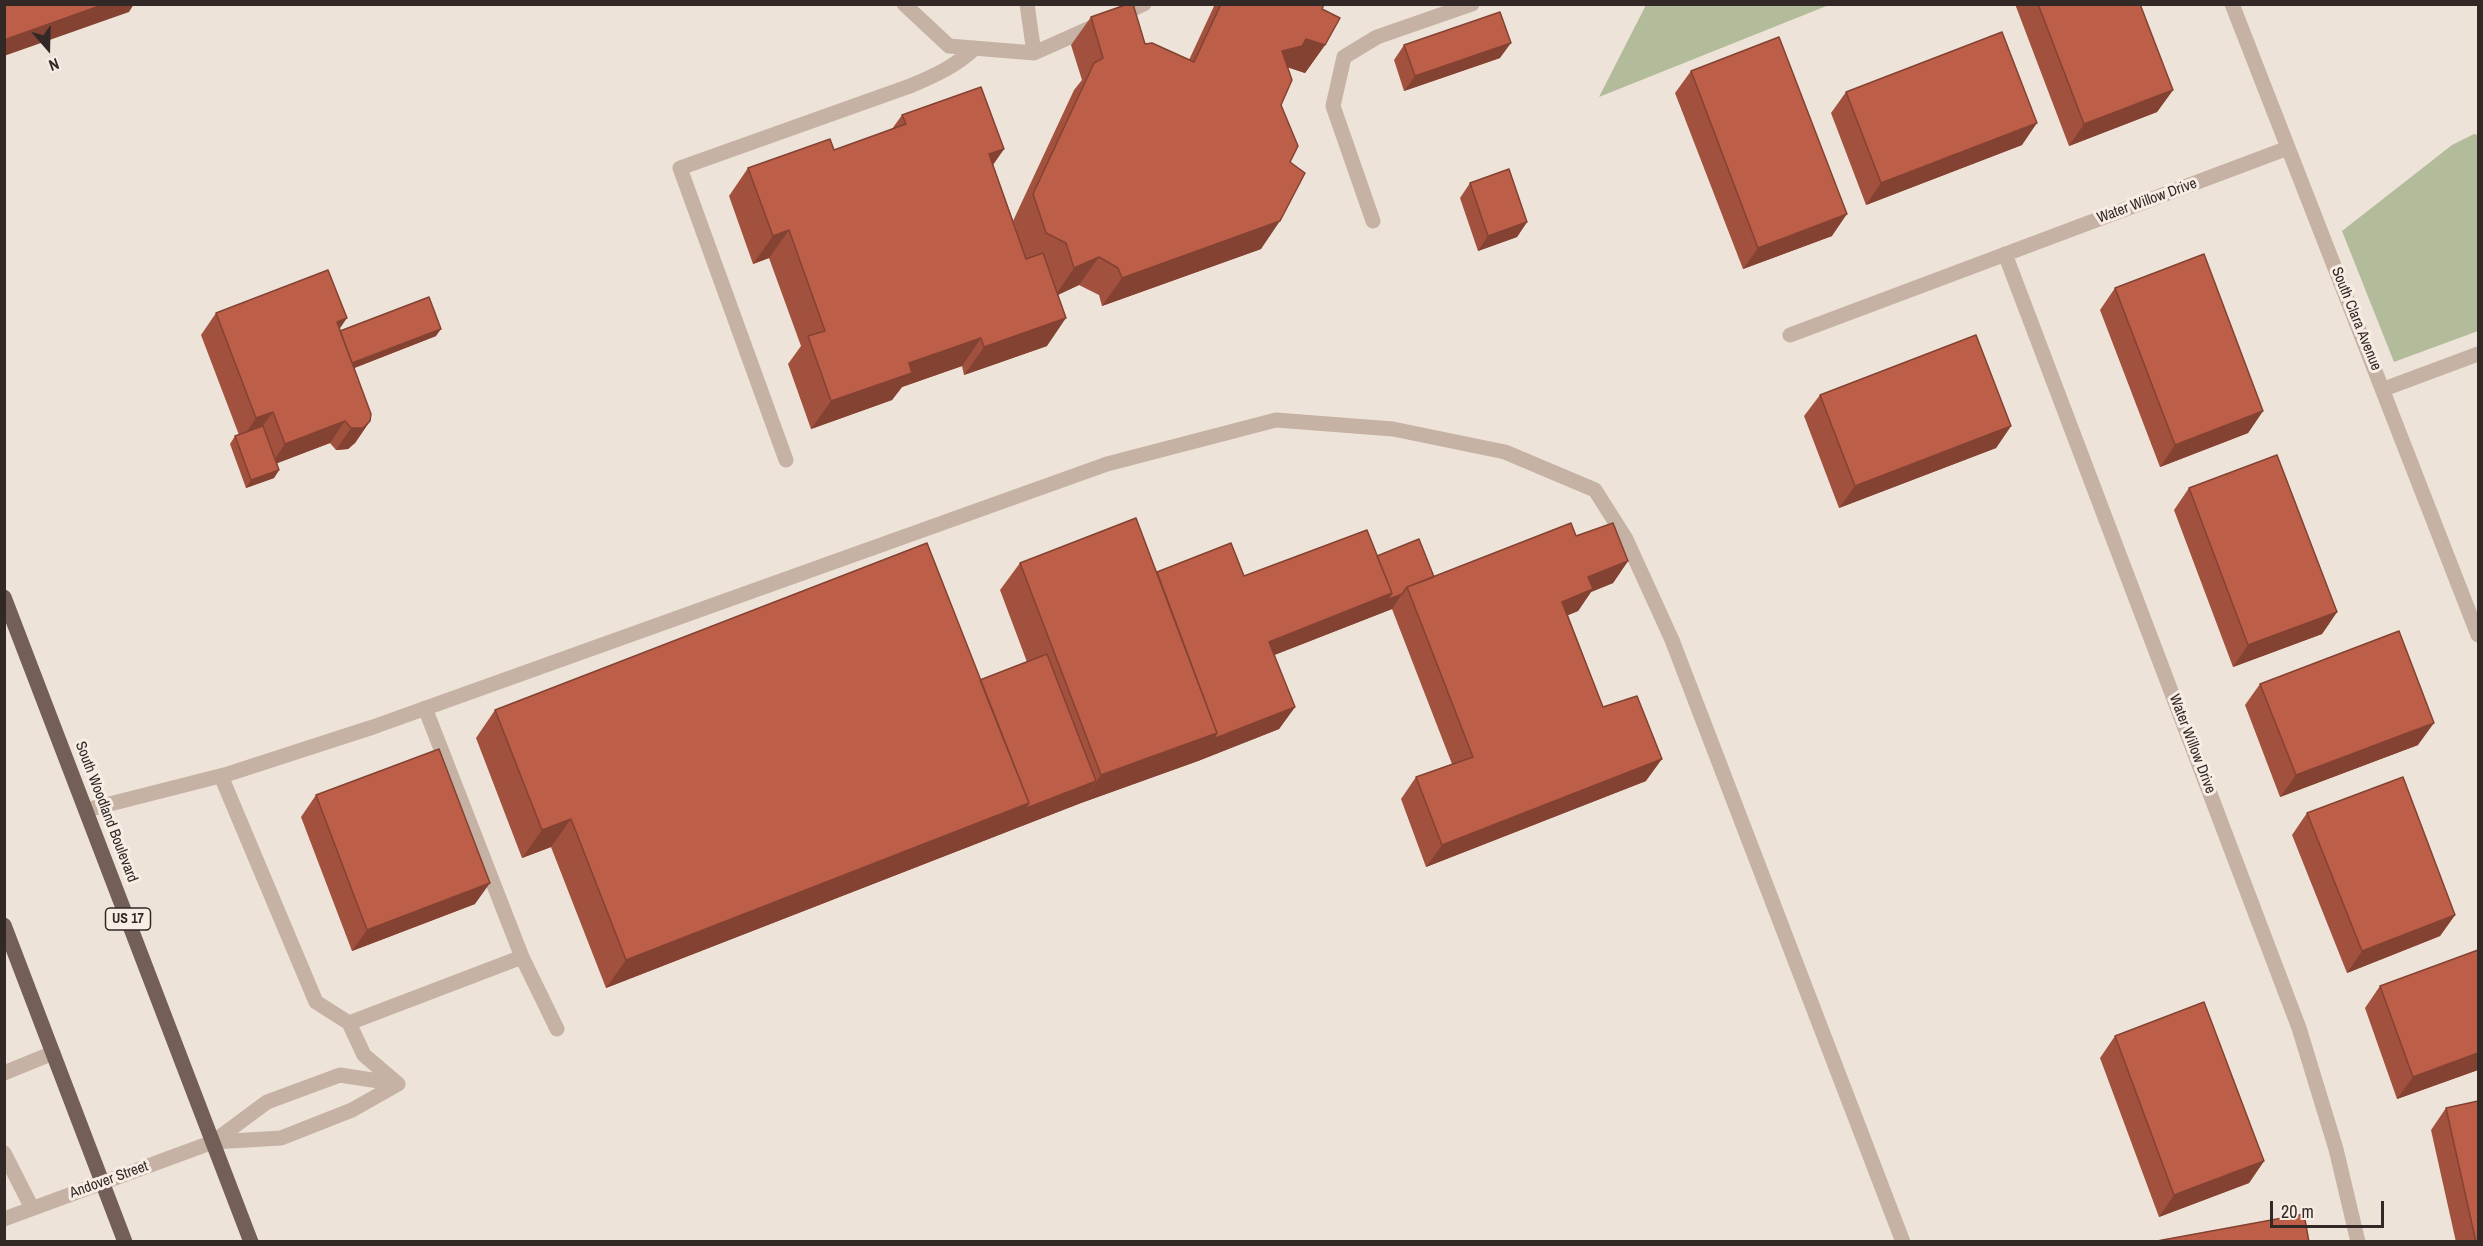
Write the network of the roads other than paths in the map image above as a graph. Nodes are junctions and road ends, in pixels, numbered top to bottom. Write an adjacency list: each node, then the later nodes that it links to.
1 (904, 4): 6 (street)
2 (1027, 4): 7 (street)
3 (1144, 4): 7 (street)
4 (1472, 4): 9 (street)
5 (2232, 4): 8 (street, South Clara Avenue)
6 (975, 48): 7 (street); 14 (street)
7 (1034, 53)
8 (2288, 148): 10 (street, Water Willow Drive); 13 (street, South Clara Avenue)
9 (1373, 221)
10 (2006, 254): 11 (street, Water Willow Drive); 35 (street, Water Willow Drive)
11 (1790, 335)
12 (2478, 354): 13 (street)
13 (2384, 389): 16 (street, South Clara Avenue)
14 (786, 460)
15 (4, 597): 19 (main road, South Woodland Boulevard / US 17)
16 (2478, 635)
17 (425, 708): 18 (street); 21 (street); 34 (street)
18 (221, 776): 19 (street); 22 (street)
19 (86, 810): 27 (main road, South Woodland Boulevard / US 17)
20 (4, 925): 24 (main road)
21 (522, 957): 22 (street); 23 (street)
22 (349, 1023): 26 (street)
23 (557, 1029)
24 (53, 1053): 25 (street); 29 (main road)
25 (4, 1072)
26 (398, 1084): 27 (street); 27 (street)
27 (213, 1142): 29 (street, Andover Street); 33 (main road, South Woodland Boulevard / US 17)
28 (4, 1154): 30 (street)
29 (102, 1183): 30 (street, Andover Street); 32 (main road)
30 (32, 1208): 31 (street, Andover Street)
31 (4, 1219)
32 (125, 1242)
33 (251, 1242)
34 (1903, 1242)
35 (2358, 1242)

